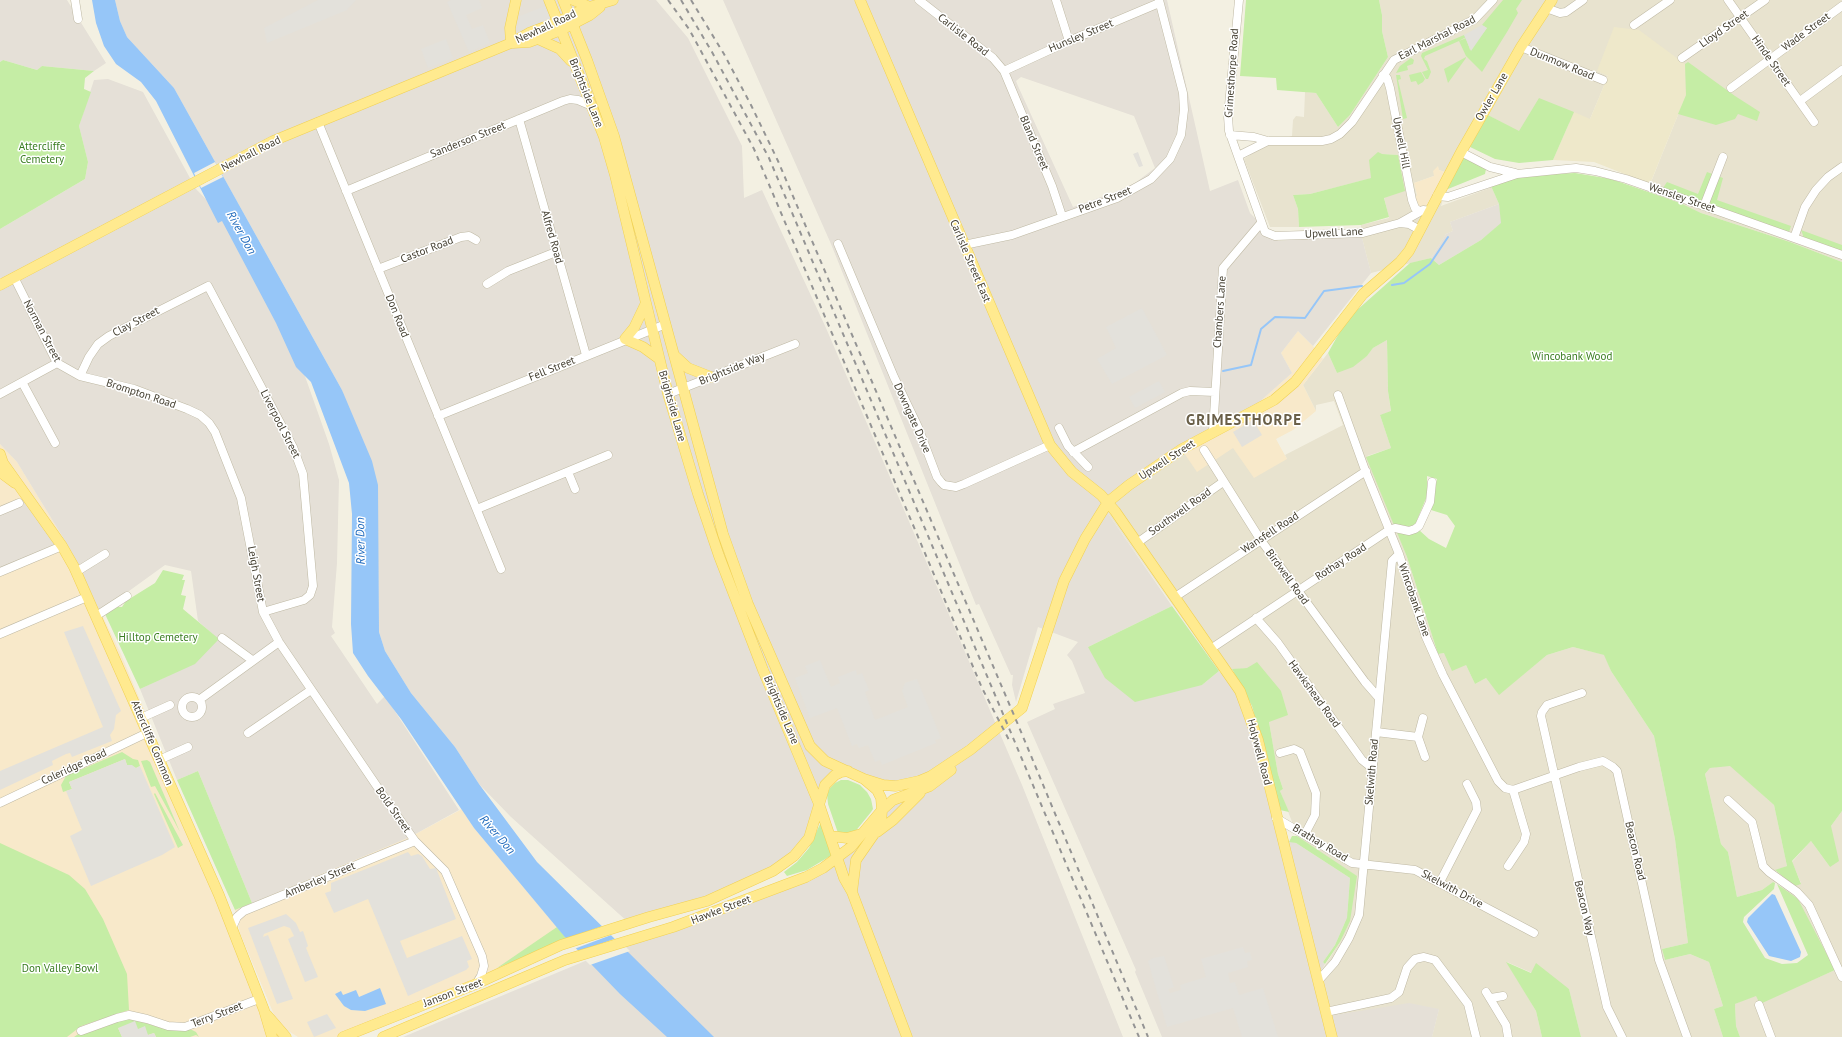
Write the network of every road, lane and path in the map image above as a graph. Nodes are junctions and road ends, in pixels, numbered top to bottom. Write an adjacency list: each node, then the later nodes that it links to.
1 (75, 0): 22 (street)
2 (516, 0): 28 (main road)
3 (549, 0): 25 (main road, Brightside Lane)
4 (563, 0): 23 (main road, Brightside Lane)
5 (573, 0): 20 (main road)
6 (613, 0): 17 (main road, Newhall Road)
7 (860, 0): 65 (main road, Carlisle Street East)
8 (919, 0): 34 (street, Carlisle Road)
9 (1056, 0): 27 (street)
10 (1239, 0): 43 (street, Grimesthorpe Road)
11 (1493, 0): 35 (street, Earl Marshal Road)
12 (1583, 0): 18 (street)
13 (1670, 0): 24 (street)
14 (1728, 0): 21 (street, Hinde Street)
15 (1765, 0): 21 (street, Lloyd Street)
16 (1159, 1): 27 (street, Hunsley Street); 57 (street, Petre Street)
17 (604, 4): 20 (main road, Newhall Road); 23 (main road, Newhall Road)
18 (1549, 4): 29 (main road, Owler Lane)
19 (1842, 6): 31 (street, Wade Street)
20 (590, 7): 23 (main road, Newhall Road)
21 (1741, 18): 30 (street, Lloyd Street); 31 (street, Hinde Street)
22 (78, 19)
23 (570, 20): 25 (main road, Newhall Road); 74 (main road, Brightside Lane)
24 (1634, 25)
25 (560, 26): 26 (main road, Newhall Road); 28 (main road, Newhall Road); 32 (main road, Brightside Lane)
26 (538, 39): 28 (main road, Newhall Road); 32 (main road)
27 (1069, 41): 34 (street, Hunsley Street)
28 (511, 43): 41 (main road, Newhall Road)
29 (1521, 47): 36 (street, Dunmow Road); 45 (main road, Owler Lane)
30 (1682, 58)
31 (1769, 59): 37 (street, Wade Street); 38 (street, Hinde Street)
32 (576, 65): 39 (main road, Brightside Lane)
33 (1842, 70): 38 (street)
34 (1004, 71): 57 (street, Bland Street)
35 (1383, 75): 44 (street, Earl Marshal Road); 56 (street, Upwell Hill)
36 (1603, 80)
37 (1731, 88)
38 (1800, 101): 42 (street, Hinde Street)
39 (592, 106): 40 (street, Sanderson Street); 73 (main road, Brightside Lane)
40 (519, 119): 52 (street, Sanderson Street); 66 (street, Alfred Road)
41 (318, 122): 52 (street, Don Road); 69 (main road, Newhall Road)
42 (1814, 122)
43 (1230, 135): 44 (street, Earl Marshal Road); 46 (street, Grimesthorpe Road)
44 (1268, 141): 46 (street, Earl Marshal Road)
45 (1460, 152): 48 (street, Wensley Street); 53 (main road, Owler Lane)
46 (1238, 156): 58 (street, Grimesthorpe Road)
47 (1723, 157): 54 (street)
48 (1490, 167): 50 (street, Wensley Street); 51 (street)
49 (1842, 167): 62 (street)
50 (1517, 174): 51 (street, Wensley Street); 54 (street, Wensley Street)
51 (1494, 182): 53 (street, Wensley Street)
52 (346, 191): 68 (street, Don Road)
53 (1437, 196): 55 (main road, Upwell Street)
54 (1704, 206): 62 (street, Wensley Street)
55 (1430, 211): 56 (street, Upwell Lane); 60 (main road, Upwell Street)
56 (1419, 212): 59 (street, Upwell Lane)
57 (1062, 216): 65 (street, Petre Street)
58 (1261, 223): 61 (street, Grimesthorpe Road); 86 (street, Chambers Lane)
59 (1400, 223): 60 (street); 61 (street, Upwell Lane)
60 (1420, 230): 93 (main road, Upwell Street)
61 (1268, 234)
62 (1794, 238): 67 (street, Wensley Street)
63 (476, 240): 68 (street, Castor Road)
64 (838, 244): 95 (street, Downgate Drive)
65 (964, 245): 95 (main road, Carlisle Street East)
66 (556, 252): 71 (street); 79 (street, Alfred Road)
67 (1842, 255)
68 (378, 269): 91 (street, Don Road)
69 (14, 277): 70 (main road, Newhall Road); 81 (street, Norman Street)
70 (1, 282)
71 (487, 284)
72 (208, 286): 82 (street, Clay Street); 123 (street, Liverpool Street)
73 (645, 305): 75 (main road, Brightside Lane); 76 (main road)
74 (666, 324): 75 (street, Fell Street); 78 (main road, Brightside Lane)
75 (651, 330): 76 (street, Fell Street); 80 (main road, Brightside Lane)
76 (625, 339): 79 (street, Fell Street); 80 (main road)
77 (795, 344): 83 (street, Brightside Way)
78 (674, 354): 83 (main road); 85 (main road, Brightside Lane)
79 (586, 355): 91 (street, Fell Street)
80 (658, 358): 88 (main road, Brightside Lane)
81 (57, 363): 82 (street, Norman Street); 84 (street)
82 (80, 376): 90 (street, Brompton Road)
83 (711, 377): 85 (street, Brightside Way)
84 (22, 382): 87 (street); 94 (street)
85 (683, 389): 88 (street, Brightside Way); 148 (main road, Brightside Lane)
86 (1215, 392): 93 (street, Chambers Lane); 97 (street)
87 (0, 394)
88 (668, 394): 156 (main road, Brightside Lane)
89 (1338, 395): 101 (street, Wincobank Lane)
90 (200, 415): 123 (street, Leigh Street)
91 (438, 416): 108 (street, Don Road)
92 (1059, 428): 97 (street)
93 (1213, 432): 106 (main road, Upwell Street)
94 (55, 443)
95 (1050, 445): 106 (main road, Carlisle Street East)
96 (1204, 450): 103 (street, Birdwell Road)
97 (1073, 452): 100 (street)
98 (608, 455): 102 (street)
99 (1, 462): 113 (main road, Attercliffe Common)
100 (1088, 466)
101 (1366, 471): 110 (street, Wincobank Lane); 111 (street, Wansfell Road)
102 (568, 472): 105 (street); 108 (street)
103 (1223, 482): 111 (street, Birdwell Road); 112 (street, Southwell Road)
104 (1432, 482): 110 (street)
105 (575, 489)
106 (1108, 502): 112 (main road, Holywell Road); 143 (main road, Upwell Street)
107 (18, 503): 109 (street)
108 (477, 509): 116 (street, Don Road)
109 (0, 511)
110 (1389, 530): 115 (street, Wincobank Lane); 119 (street, Rothay Road)
111 (1260, 540): 119 (street, Birdwell Road); 122 (street, Wansfell Road)
112 (1137, 543): 122 (main road, Holywell Road)
113 (62, 546): 117 (street); 118 (main road, Attercliffe Common)
114 (104, 554): 118 (street)
115 (1399, 554): 133 (street, Skelwith Road); 153 (street, Wincobank Lane)
116 (501, 568)
117 (0, 572)
118 (76, 572): 121 (main road, Attercliffe Common)
119 (1297, 590): 125 (street, Rothay Road); 133 (street, Birdwell Road)
120 (127, 596): 124 (street)
121 (87, 597): 124 (main road, Attercliffe Common); 126 (street)
122 (1175, 597): 129 (main road, Holywell Road)
123 (263, 612): 128 (street, Leigh Street)
124 (96, 616): 136 (main road, Attercliffe Common)
125 (1256, 618): 129 (street, Rothay Road); 147 (street, Hawkshead Road)
126 (0, 634)
127 (222, 638): 130 (street)
128 (279, 642): 130 (street); 131 (street, Bold Street)
129 (1212, 648): 158 (main road, Holywell Road)
130 (252, 660): 134 (street)
131 (311, 690): 140 (street); 163 (street, Bold Street)
132 (1582, 694): 149 (street, Beacon Way)
133 (1379, 698): 138 (street, Skelwith Road)
134 (199, 700)
135 (170, 704): 136 (street)
136 (141, 718): 139 (main road, Attercliffe Common)
137 (1423, 718): 141 (street)
138 (1376, 732): 141 (street); 147 (street, Skelwith Road)
139 (147, 733): 146 (main road, Attercliffe Common); 155 (street, Coleridge Road)
140 (248, 733)
141 (1418, 736): 145 (street)
142 (188, 747): 146 (street)
143 (970, 750): 150 (main road, Upwell Street); 152 (main road, Upwell Street)
144 (1280, 753): 161 (street)
145 (1425, 757)
146 (159, 760): 169 (main road, Attercliffe Common)
147 (1372, 768): 165 (street, Skelwith Road)
148 (848, 771): 150 (main road); 156 (main road)
149 (1554, 776): 153 (street, Beacon Road); 190 (street, Beacon Way); 191 (street, Beacon Road)
150 (864, 779): 157 (main road)
151 (1467, 784): 167 (street)
152 (930, 786): 157 (main road, Upwell Street); 160 (main road)
153 (1513, 790): 166 (street)
154 (1728, 800): 173 (street)
155 (0, 802)
156 (819, 804): 162 (main road); 171 (main road, Hawke Street)
157 (882, 810): 159 (main road); 160 (main road)
158 (1276, 818): 161 (street, Brathay Road); 174 (main road, Holywell Road)
159 (863, 833): 162 (main road); 164 (main road, Hawke Street)
160 (875, 834): 168 (main road)
161 (1305, 834): 165 (street, Brathay Road)
162 (830, 836): 164 (main road)
163 (415, 841): 169 (street, Amberley Street); 175 (street, Bold Street)
164 (837, 858): 168 (main road); 172 (main road, Hawke Street)
165 (1365, 864): 167 (street, Skelwith Drive); 174 (street, Skelwith Road)
166 (1508, 866)
167 (1440, 882): 170 (street, Skelwith Drive)
168 (852, 892): 186 (main road)
169 (232, 928): 177 (main road, Attercliffe Common)
170 (1534, 933)
171 (561, 944): 175 (main road, Janson Street)
172 (565, 960): 185 (main road, Janson Street)
173 (1842, 977)
174 (1318, 981): 180 (main road, Holywell Road)
175 (476, 984): 184 (main road, Janson Street)
176 (1503, 996): 189 (street)
177 (259, 999): 179 (main road, Attercliffe Common); 181 (street, Terry Street)
178 (1758, 1005): 192 (street)
179 (264, 1010): 182 (main road, Attercliffe Common); 183 (main road, Attercliffe Common)
180 (1326, 1012): 187 (main road, Holywell Road); 188 (street)
181 (81, 1031)
182 (272, 1037)
183 (286, 1037)
184 (343, 1037)
185 (383, 1037)
186 (907, 1037)
187 (1332, 1037)
188 (1476, 1037)
189 (1508, 1037)
190 (1622, 1037)
191 (1687, 1037)
192 (1771, 1037)

